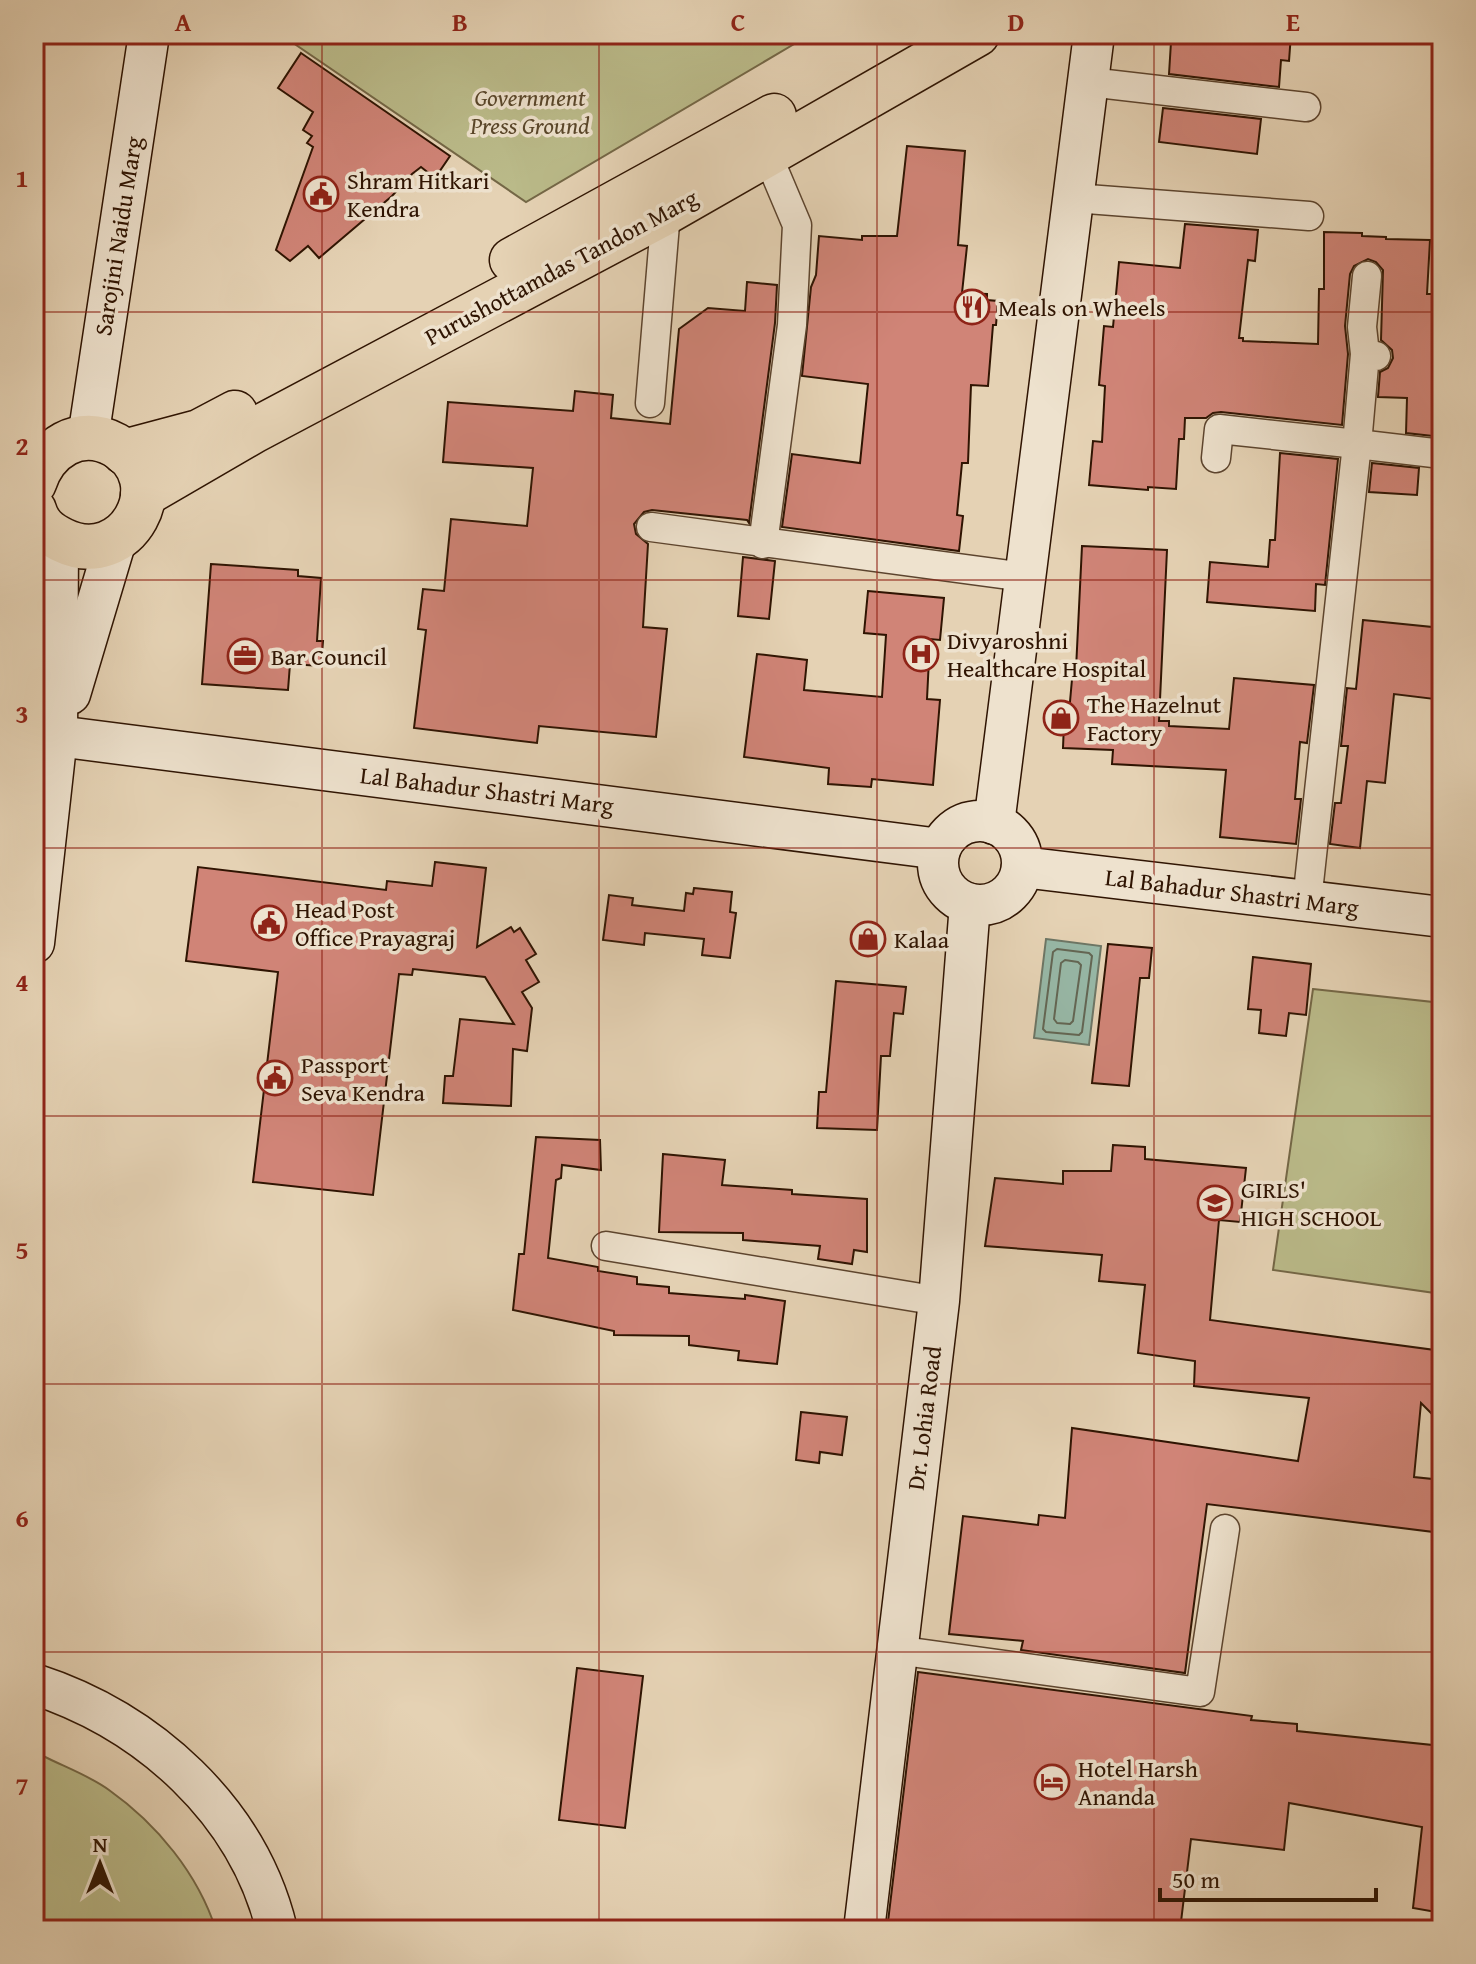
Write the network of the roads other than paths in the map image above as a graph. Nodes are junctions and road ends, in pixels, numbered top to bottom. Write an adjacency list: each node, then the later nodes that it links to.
1 (149, 34): 14 (street, Sarojini Naidu Marg)
2 (923, 34): 14 (main road)
3 (977, 34): 7 (main road, Purushottamdas Tandon Marg)
4 (1094, 34): 5 (street)
5 (1089, 82): 6 (street); 8 (street)
6 (1306, 107)
7 (767, 154): 9 (main road, Purushottamdas Tandon Marg); 22 (street)
8 (1074, 198): 10 (street); 23 (street)
9 (666, 212): 12 (street); 18 (main road, Purushottamdas Tandon Marg)
10 (1309, 216)
11 (1367, 276): 13 (street)
12 (650, 403)
13 (1357, 444): 15 (street); 16 (street); 28 (street)
14 (106, 445): 17 (main road); 18 (main road)
15 (1442, 454)
16 (1216, 458)
17 (34, 483)
18 (143, 495): 21 (main road)
19 (651, 527): 22 (street)
20 (43, 530): 21 (main road); 24 (street)
21 (116, 540): 24 (street)
22 (763, 544): 23 (street)
23 (1024, 577): 25 (street)
24 (45, 735): 26 (street, Lal Bahadur Shastri Marg); 31 (street)
25 (994, 824): 26 (street); 27 (street)
26 (940, 849): 29 (street)
27 (1022, 867): 28 (street, Lal Bahadur Shastri Marg); 29 (street)
28 (1307, 901): 30 (street, Lal Bahadur Shastri Marg)
29 (970, 904): 33 (street, Dr. Lohia Road)
30 (1442, 917)
31 (34, 943)
32 (606, 1246): 33 (street)
33 (939, 1301): 35 (street, Dr. Lohia Road)
34 (1225, 1529): 35 (street)
35 (896, 1650): 38 (street, Dr. Lohia Road)
36 (34, 1684): 37 (street)
37 (277, 1930)
38 (864, 1930)

